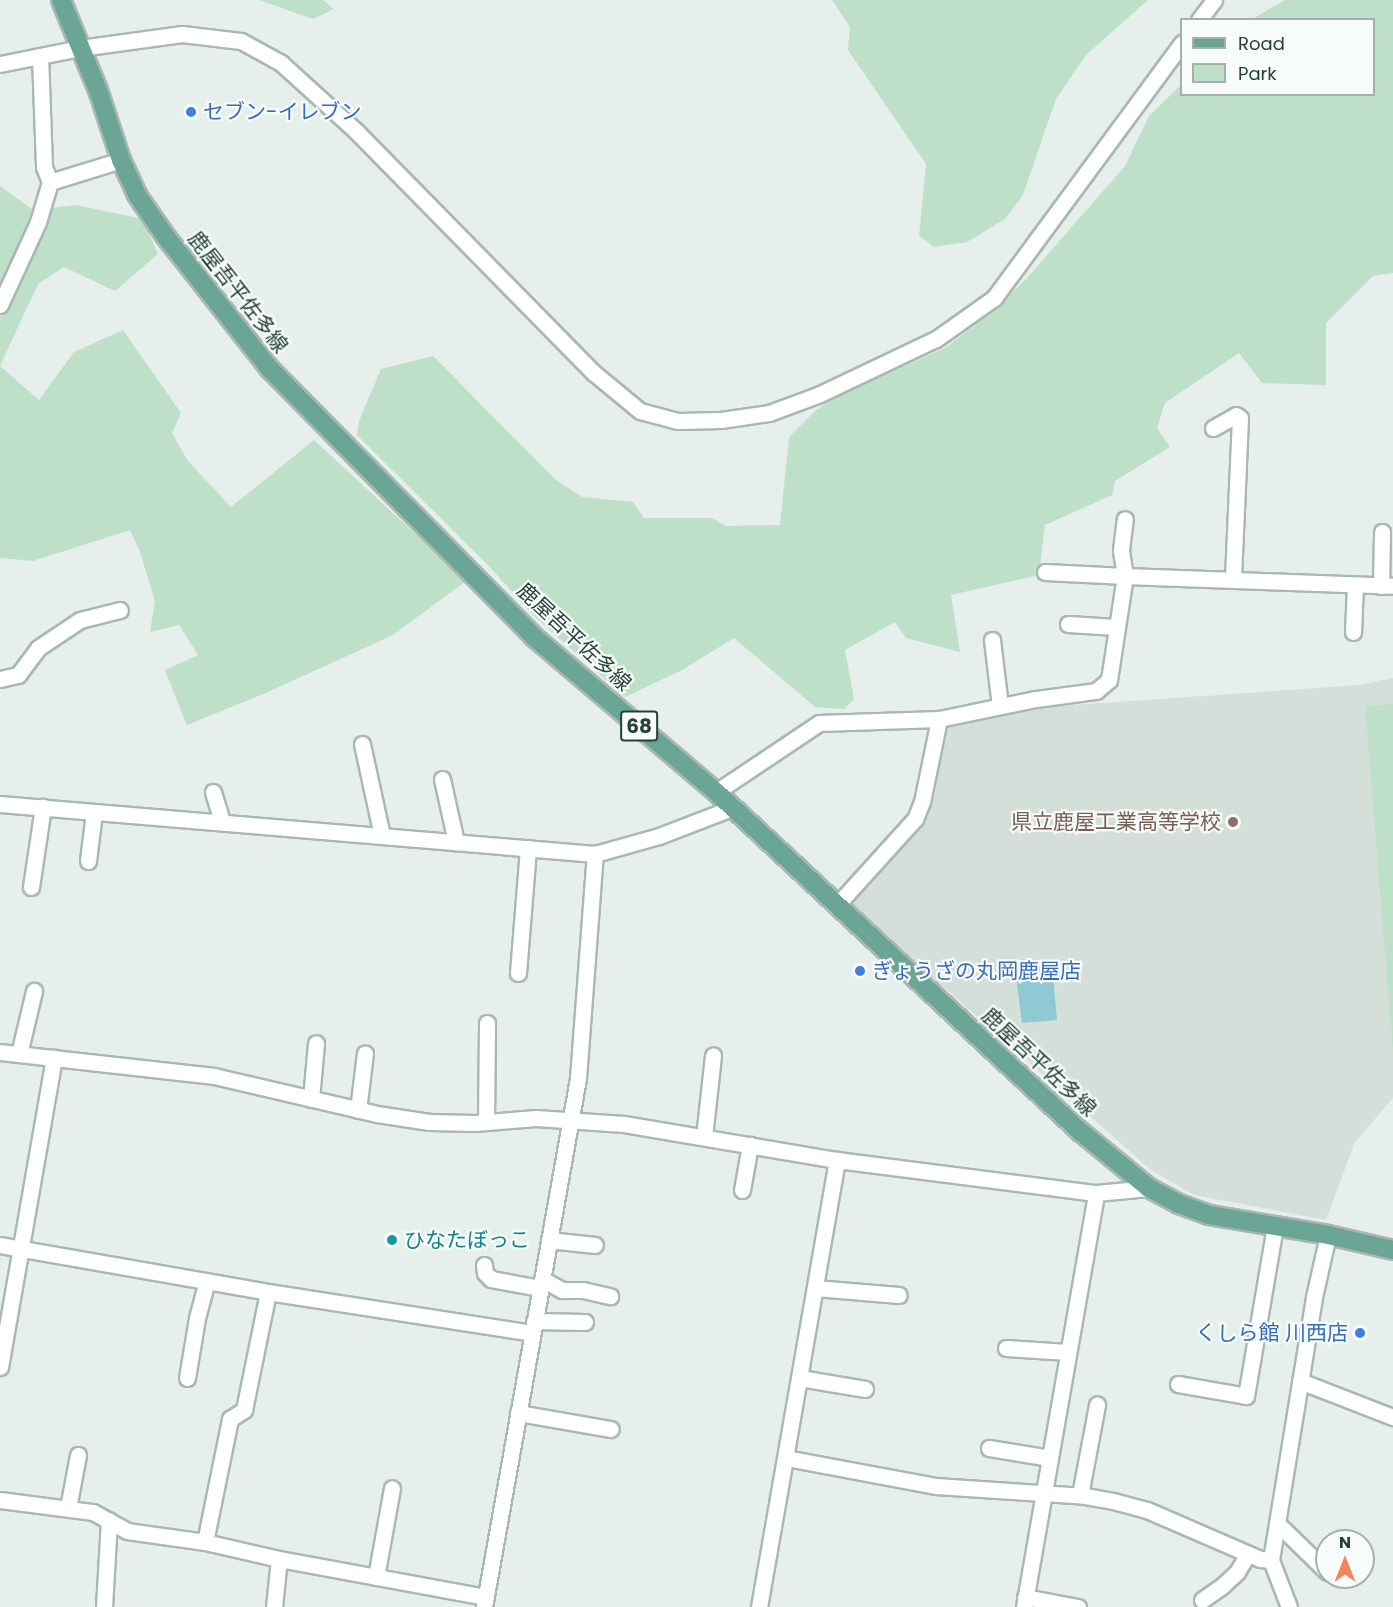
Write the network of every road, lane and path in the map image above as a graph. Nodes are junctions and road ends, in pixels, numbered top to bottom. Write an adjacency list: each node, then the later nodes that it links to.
1 (61, 0): 5 (main road, 鹿屋吾平佐多線 / 68)
2 (1214, 0): 3 (street)
3 (1200, 18)
4 (1180, 46): 5 (street)
5 (80, 48): 6 (street); 8 (main road, 鹿屋吾平佐多線 / 68)
6 (40, 56): 7 (street); 9 (street)
7 (0, 64)
8 (121, 160): 9 (street); 30 (main road, 鹿屋吾平佐多線 / 68)
9 (50, 182): 10 (street)
10 (0, 305)
11 (1213, 428): 16 (street)
12 (1125, 519): 15 (street)
13 (1382, 532): 18 (street)
14 (1045, 572): 15 (street)
15 (1125, 576): 16 (street); 21 (street)
16 (1233, 580): 17 (street)
17 (1355, 585): 18 (street); 22 (street)
18 (1387, 586)
19 (120, 610): 24 (street)
20 (1068, 624): 21 (street)
21 (1116, 627): 25 (street)
22 (1353, 632)
23 (992, 640): 25 (street)
24 (0, 679)
25 (1000, 706): 26 (street)
26 (939, 719): 30 (street); 42 (street)
27 (362, 744): 36 (street)
28 (442, 779): 37 (street)
29 (213, 792): 35 (street)
30 (716, 792): 33 (main road, 鹿屋吾平佐多線 / 68)
31 (0, 804): 32 (street)
32 (43, 807): 34 (street); 41 (street)
33 (732, 808): 39 (street); 42 (main road, 鹿屋吾平佐多線 / 68)
34 (94, 812): 35 (street); 40 (street)
35 (222, 822): 36 (street)
36 (382, 836): 37 (street)
37 (456, 842): 38 (street)
38 (528, 848): 39 (street); 43 (street)
39 (595, 854): 54 (street)
40 (88, 861)
41 (31, 887)
42 (836, 906): 59 (main road, 鹿屋吾平佐多線 / 68)
43 (518, 973)
44 (34, 991): 49 (street)
45 (487, 1023): 55 (street)
46 (316, 1043): 52 (street)
47 (0, 1052): 49 (street)
48 (365, 1053): 53 (street)
49 (19, 1054): 51 (street)
50 (713, 1055): 56 (street)
51 (54, 1058): 52 (street); 67 (street)
52 (311, 1099): 53 (street)
53 (358, 1110): 55 (street)
54 (571, 1120): 55 (street); 56 (street); 64 (street)
55 (486, 1122)
56 (705, 1137): 57 (street)
57 (750, 1145): 58 (street); 60 (street)
58 (837, 1160): 61 (street); 72 (street)
59 (1149, 1188): 61 (street); 62 (main road, 鹿屋吾平佐多線 / 68)
60 (742, 1190)
61 (1096, 1193): 79 (street)
62 (1275, 1226): 63 (main road, 鹿屋吾平佐多線 / 68); 84 (street)
63 (1328, 1235): 68 (main road, 鹿屋吾平佐多線 / 68); 83 (street)
64 (549, 1240): 66 (street); 71 (street)
65 (0, 1245): 67 (street)
66 (595, 1245)
67 (19, 1249): 70 (street); 80 (street)
68 (1393, 1250)
69 (484, 1265): 71 (street)
70 (207, 1281): 73 (street); 81 (street)
71 (541, 1284): 75 (street); 77 (street)
72 (815, 1288): 74 (street); 82 (street)
73 (268, 1292): 77 (street); 101 (street)
74 (899, 1295)
75 (610, 1296)
76 (585, 1322): 77 (street)
77 (533, 1327): 87 (street)
78 (1006, 1348): 79 (street)
79 (1068, 1352): 93 (street)
80 (0, 1366)
81 (187, 1378)
82 (800, 1378): 85 (street); 92 (street)
83 (1300, 1381): 88 (street); 100 (street)
84 (1178, 1384)
85 (865, 1389)
86 (1097, 1405): 96 (street)
87 (518, 1413): 89 (street); 108 (street)
88 (1393, 1417)
89 (611, 1429)
90 (989, 1448): 93 (street)
91 (78, 1455): 98 (street)
92 (786, 1458): 95 (street); 112 (street)
93 (1050, 1458): 95 (street)
94 (392, 1488): 106 (street)
95 (1044, 1495): 96 (street); 109 (street)
96 (1080, 1495): 102 (street)
97 (0, 1500): 98 (street)
98 (68, 1508): 99 (street)
99 (109, 1521): 101 (street); 110 (street)
100 (1277, 1523): 104 (street); 105 (street)
101 (205, 1542): 103 (street)
102 (1248, 1554): 104 (street); 107 (street)
103 (279, 1559): 106 (street); 111 (street)
104 (1271, 1560): 114 (street)
105 (1315, 1560)
106 (376, 1577): 108 (street)
107 (1202, 1600)
108 (485, 1602)
109 (1025, 1602): 113 (street)
110 (104, 1607)
111 (274, 1607)
112 (759, 1607)
113 (1078, 1607)
114 (1289, 1607)

